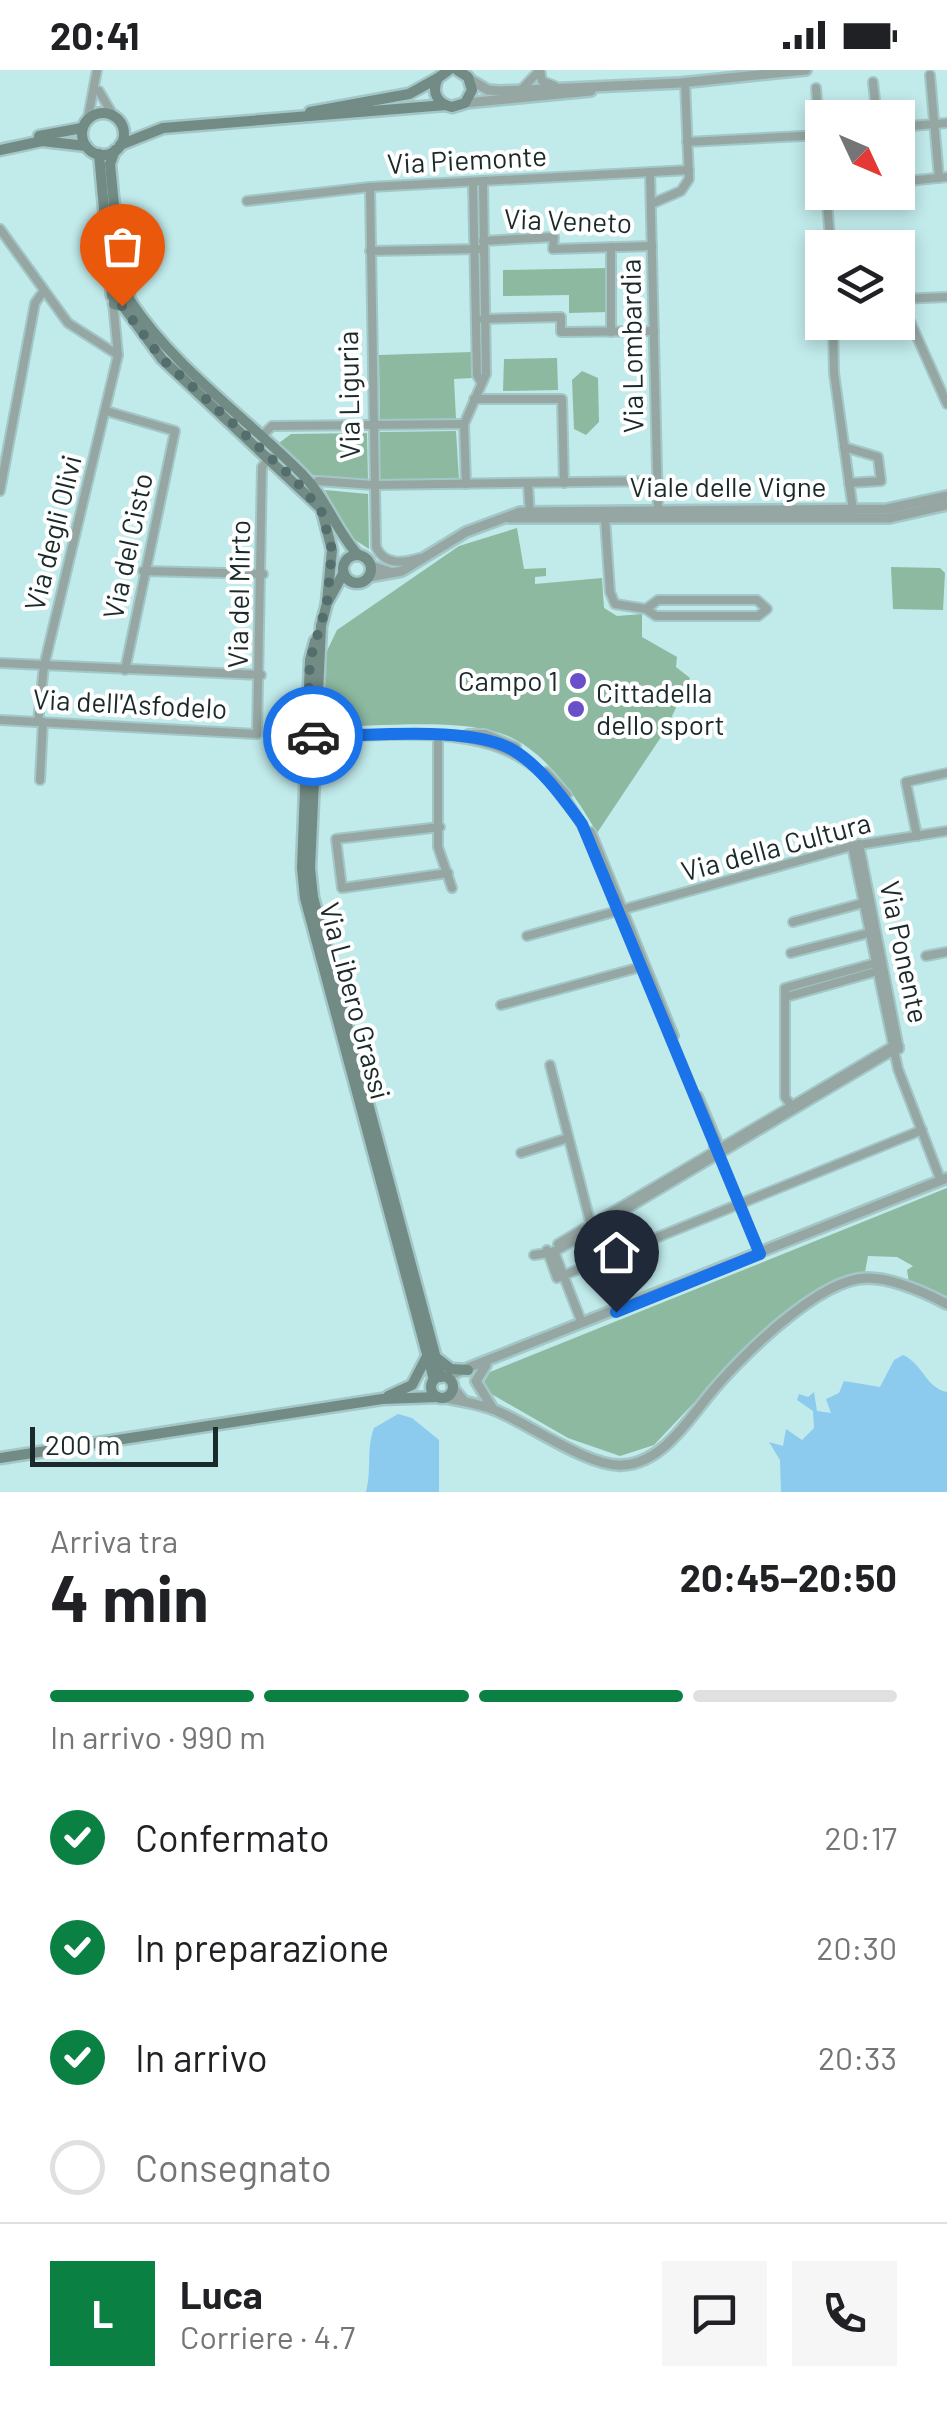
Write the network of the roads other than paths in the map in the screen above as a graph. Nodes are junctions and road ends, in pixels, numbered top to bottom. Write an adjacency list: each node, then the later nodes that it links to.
1 (98, 70): 10 (street)
2 (540, 70): 11 (street); 14 (street)
3 (806, 70): 5 (street)
4 (462, 73): 7 (main road); 14 (street); 17 (main road)
5 (733, 74): 8 (street)
6 (930, 75): 23 (street)
7 (438, 78): 18 (main road); 19 (main road)
8 (685, 82): 12 (street); 27 (street)
9 (873, 82): 16 (street)
10 (98, 86): 20 (street); 21 (street)
11 (562, 87): 12 (street); 14 (street)
12 (606, 88): 17 (street)
13 (816, 88): 15 (street)
14 (521, 90)
15 (817, 100)
16 (874, 100)
17 (464, 103): 18 (main road)
18 (446, 105): 19 (main road)
19 (290, 116): 25 (main road)
20 (116, 118): 21 (main road); 25 (main road); 30 (main road)
21 (85, 123): 28 (main road); 29 (main road)
22 (947, 123): 23 (street)
23 (935, 124): 24 (street); 34 (street)
24 (915, 125)
25 (162, 128): 30 (main road)
26 (805, 136): 27 (street)
27 (687, 142): 32 (street)
28 (0, 146): 29 (main road)
29 (86, 146): 31 (main road)
30 (118, 148): 31 (main road); 48 (main road)
31 (100, 154): 48 (main road)
32 (689, 170): 33 (street, Via Piemonte); 39 (street)
33 (650, 172): 36 (street, Via Piemonte); 39 (street, Via Lombardia)
34 (943, 178): 35 (street)
35 (915, 180)
36 (478, 182): 37 (street, Via Piemonte); 41 (street)
37 (370, 188): 38 (street, Via Piemonte); 44 (street, Via Liguria)
38 (248, 201)
39 (651, 204): 42 (street, Via Lombardia)
40 (0, 229): 45 (street)
41 (481, 246): 43 (street, Via Veneto); 44 (street, Via Veneto); 49 (street)
42 (652, 246): 43 (street, Via Veneto); 50 (street, Via Lombardia)
43 (611, 247): 51 (street)
44 (370, 251): 61 (street, Via Liguria)
45 (43, 292): 55 (street); 73 (street)
46 (947, 297): 47 (street)
47 (915, 298)
48 (119, 303): 52 (street); 57 (main road)
49 (480, 319): 51 (street); 58 (street)
50 (654, 331): 51 (street); 66 (street, Via Lombardia)
51 (611, 332)
52 (114, 334): 55 (street); 56 (street)
53 (915, 334): 59 (street)
54 (835, 340): 64 (street)
55 (102, 347): 56 (street)
56 (118, 355): 60 (street, Via degli Olivi)
57 (190, 378): 63 (main road); 65 (main road)
58 (474, 399): 62 (street); 68 (street)
59 (947, 404)
60 (106, 411): 86 (street, Via del Cisto); 93 (street, Via degli Olivi)
61 (372, 424): 62 (street); 63 (street); 72 (street, Via Liguria)
62 (464, 424): 70 (street)
63 (261, 437): 81 (main road)
64 (844, 447): 69 (street); 69 (street)
65 (270, 457): 76 (main road); 88 (street, Via del Mirto)
66 (658, 480): 68 (street); 78 (street, Via Lombardia)
67 (318, 481): 72 (street)
68 (564, 483): 71 (street)
69 (849, 483): 77 (street)
70 (466, 484): 71 (street); 72 (street)
71 (528, 484): 79 (street)
72 (372, 485): 84 (street, Via Liguria)
73 (0, 491)
74 (947, 496): 77 (street, Viale delle Vigne)
75 (947, 505): 78 (street, Viale delle Vigne)
76 (321, 510): 81 (main road); 90 (main road)
77 (852, 510): 78 (street, Viale delle Vigne)
78 (658, 514): 79 (street, Viale delle Vigne); 80 (street, Viale delle Vigne)
79 (530, 516): 80 (street, Viale delle Vigne); 84 (street, Viale delle Vigne)
80 (605, 519): 91 (street)
81 (333, 520): 82 (main road)
82 (341, 535): 83 (main road); 85 (main road)
83 (358, 555): 85 (main road); 87 (main road)
84 (423, 557): 87 (street, Viale delle Vigne)
85 (346, 560): 89 (main road)
86 (144, 571): 88 (street); 94 (street, Via del Cisto)
87 (370, 571): 89 (main road)
88 (262, 574): 95 (street, Via del Mirto)
89 (347, 578): 90 (main road)
90 (327, 603): 99 (main road, Via Libero Grassi)
91 (646, 609): 91 (street)
92 (0, 663): 93 (street)
93 (44, 666): 94 (street); 97 (street, Via degli Olivi)
94 (125, 670): 95 (street)
95 (261, 675): 98 (street, Via del Mirto)
96 (0, 720): 97 (street, Via dell'Asfodelo)
97 (40, 722): 98 (street, Via dell'Asfodelo); 104 (street, Via degli Olivi)
98 (258, 734)
99 (311, 734): 100 (street); 136 (main road, Via Libero Grassi)
100 (409, 735): 101 (street); 102 (street)
101 (438, 736): 102 (street); 105 (street)
102 (467, 736): 112 (street)
103 (947, 773): 107 (street)
104 (40, 780)
105 (440, 827): 109 (street); 109 (street)
106 (947, 831): 107 (street, Via della Cultura)
107 (918, 836): 108 (street, Via della Cultura)
108 (856, 845): 111 (street, Via Ponente); 112 (street, Via della Cultura)
109 (448, 873): 110 (street)
110 (452, 888)
111 (867, 902): 113 (street); 114 (street, Via Ponente)
112 (620, 911): 115 (street, Via della Cultura); 119 (street)
113 (793, 922)
114 (873, 932): 117 (street); 120 (street, Via Ponente)
115 (527, 936)
116 (947, 952): 118 (street)
117 (790, 953)
118 (926, 956)
119 (643, 966): 121 (street); 127 (street)
120 (880, 966): 122 (street, Via Ponente); 124 (street)
121 (502, 1004)
122 (895, 1048): 124 (street); 125 (street, Via Ponente); 127 (street)
123 (550, 1065): 126 (street)
124 (790, 1104): 127 (street)
125 (922, 1130): 129 (street, Via Ponente); 130 (street)
126 (568, 1138): 128 (street); 131 (street)
127 (715, 1150): 130 (street); 131 (street)
128 (522, 1153)
129 (944, 1179): 132 (street)
130 (738, 1204): 132 (street); 133 (street)
131 (592, 1226): 133 (street)
132 (760, 1254): 137 (street)
133 (560, 1277): 135 (street)
134 (947, 1304): 141 (street)
135 (580, 1318)
136 (431, 1355): 138 (main road); 139 (main road, Via Libero Grassi); 140 (main road)
137 (488, 1363): 138 (street); 141 (street)
138 (468, 1370): 139 (street)
139 (442, 1386): 140 (main road); 141 (street)
140 (382, 1399): 142 (main road)
141 (493, 1409)
142 (0, 1458)

